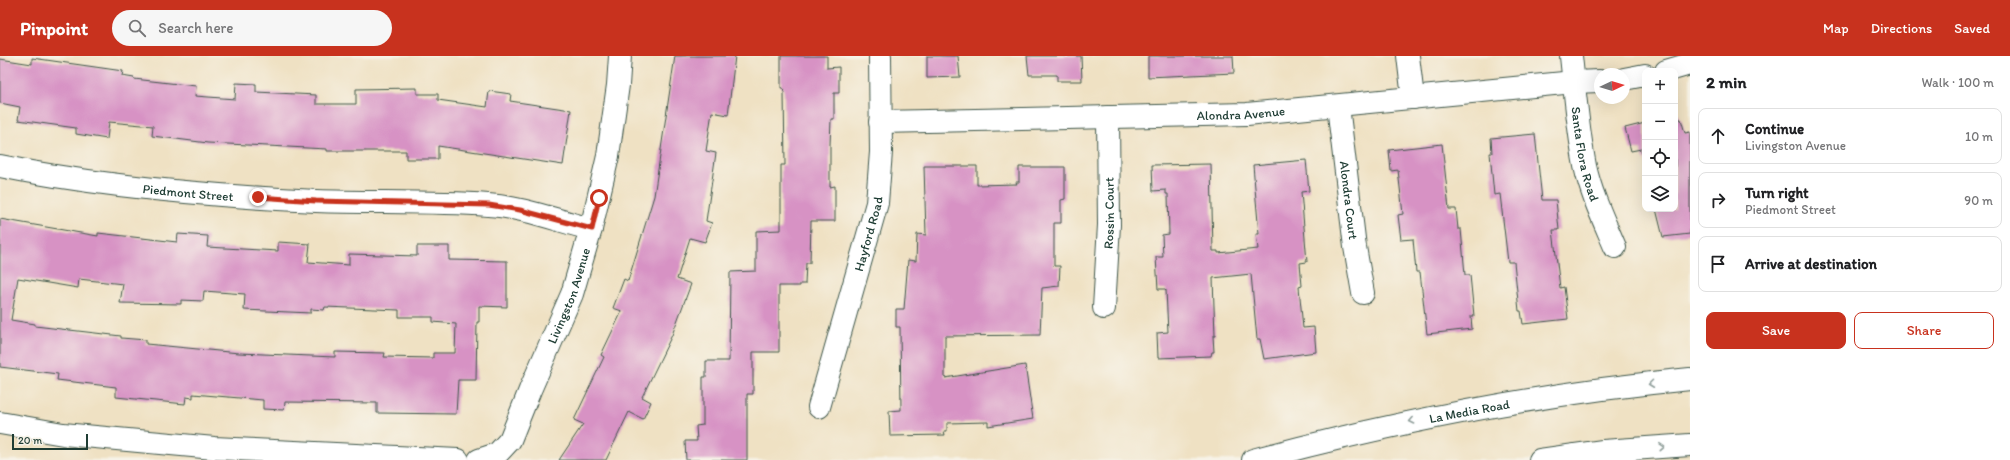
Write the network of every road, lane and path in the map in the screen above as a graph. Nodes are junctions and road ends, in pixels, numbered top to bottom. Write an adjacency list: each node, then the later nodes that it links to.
1 (620, 56): 16 (street, Livingston Avenue)
2 (880, 56): 14 (street, Hayford Road)
3 (1408, 56): 11 (street)
4 (1571, 56): 10 (street, Santa Flora Road)
5 (1690, 64): 6 (street)
6 (1676, 68)
7 (1642, 76): 8 (street)
8 (1630, 78)
9 (1594, 81): 10 (street, Alondra Avenue)
10 (1574, 82): 11 (street, Alondra Avenue); 17 (street, Santa Flora Road)
11 (1413, 98): 12 (street, Alondra Avenue)
12 (1338, 106): 13 (street, Alondra Avenue); 18 (street, Alondra Court)
13 (1108, 117): 14 (street, Alondra Avenue); 19 (street, Rossin Court)
14 (880, 122): 21 (street, Hayford Road)
15 (0, 166): 16 (street, Piedmont Street)
16 (592, 229): 25 (street, Livingston Avenue)
17 (1615, 248)
18 (1363, 293)
19 (1104, 308)
20 (1690, 379): 27 (street, La Media Road, one-way to 27)
21 (819, 407)
22 (0, 423): 24 (street)
23 (1690, 445): 28 (street, one-way to 23)
24 (214, 454): 26 (street)
25 (488, 457)
26 (458, 460)
27 (1253, 460)
28 (1540, 460)

